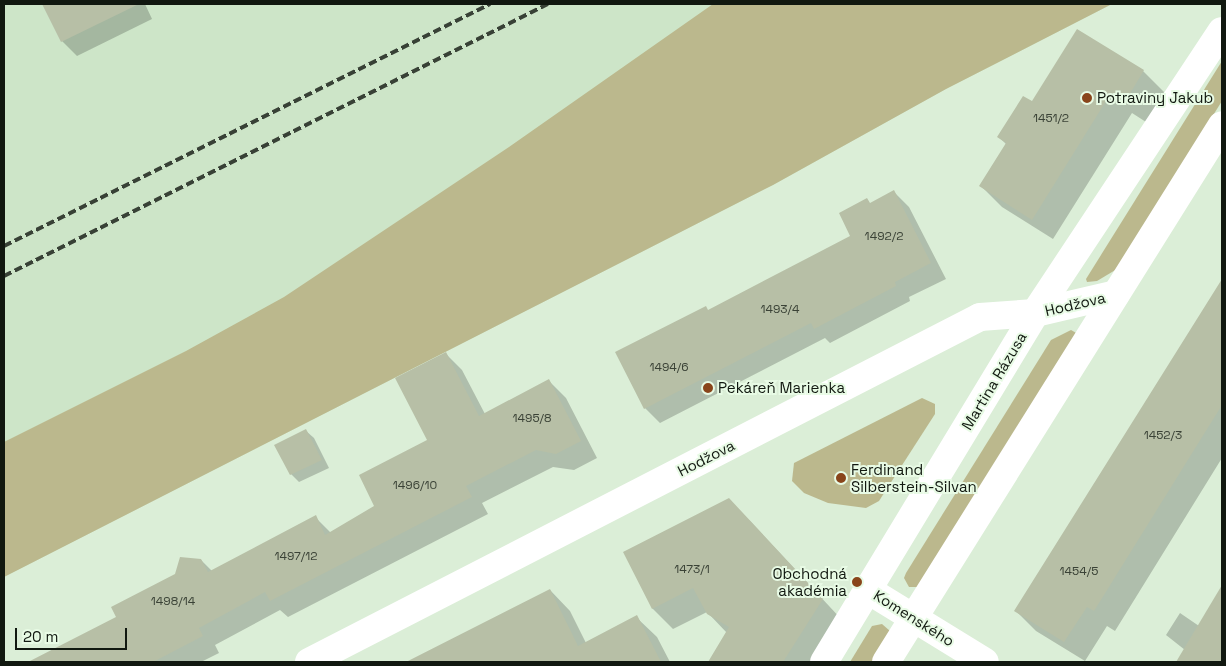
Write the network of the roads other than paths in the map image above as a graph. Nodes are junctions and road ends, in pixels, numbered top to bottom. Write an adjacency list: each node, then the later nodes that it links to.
1 (1222, 30): 4 (street, Martina Rázusa)
2 (1222, 125): 3 (street)
3 (1116, 294): 4 (street, Hodžova); 6 (street)
4 (1035, 313): 5 (street, Martina Rázusa); 7 (street, Hodžova)
5 (868, 590): 6 (street, Komenského); 8 (street, Martina Rázusa)
6 (915, 618): 9 (street); 10 (street, Komenského)
7 (309, 662)
8 (824, 662)
9 (886, 662)
10 (985, 662)

